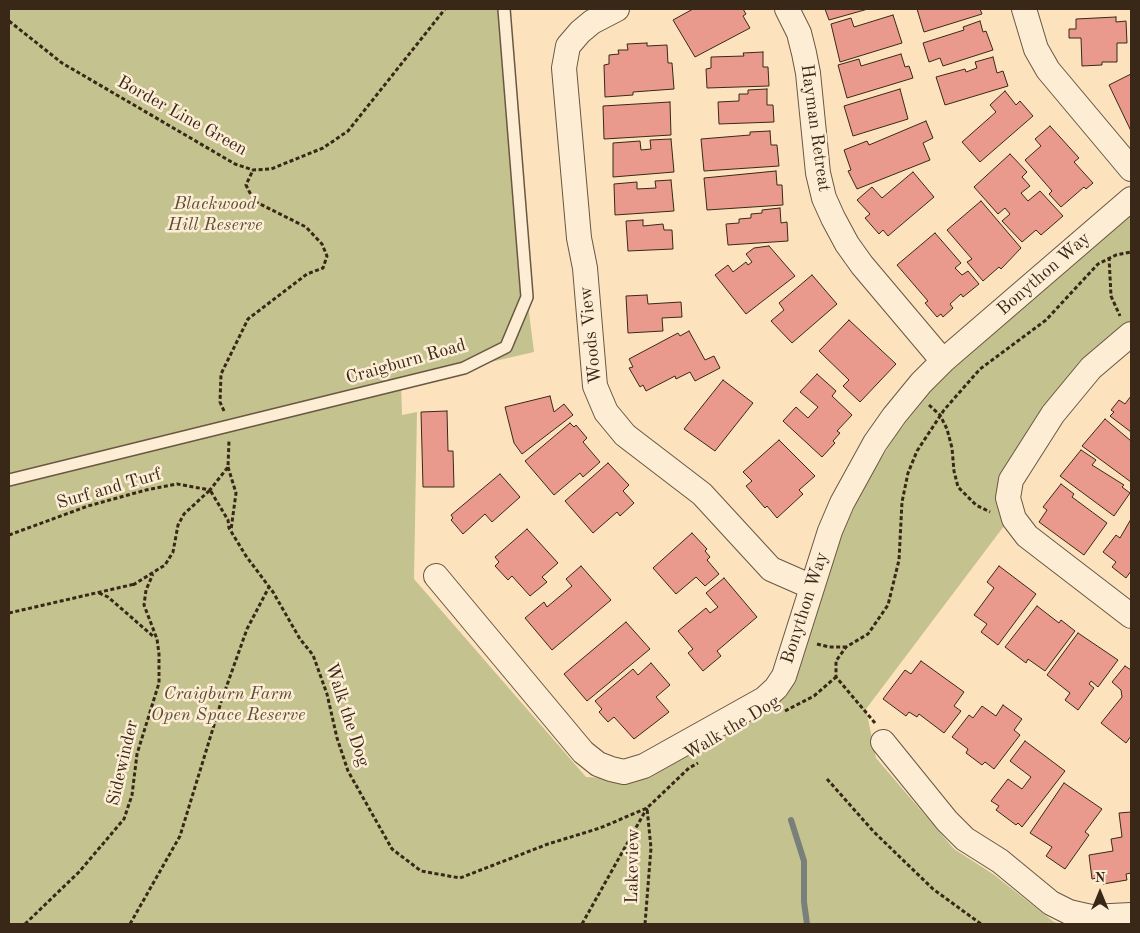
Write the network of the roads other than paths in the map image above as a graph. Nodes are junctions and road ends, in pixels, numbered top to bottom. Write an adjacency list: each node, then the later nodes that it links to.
1 (504, 9): 9 (lane, Craigburn Road)
2 (617, 9): 11 (street, Woods View)
3 (787, 9): 8 (street, Hayman Retreat)
4 (1024, 9): 5 (street)
5 (1131, 168)
6 (1131, 199): 8 (street, Bonython Way)
7 (1127, 326): 12 (street)
8 (943, 361): 11 (street, Bonython Way)
9 (9, 480)
10 (436, 576): 11 (street, Bonython Way)
11 (812, 587)
12 (1131, 616)
13 (884, 742): 14 (street)
14 (1131, 915)

